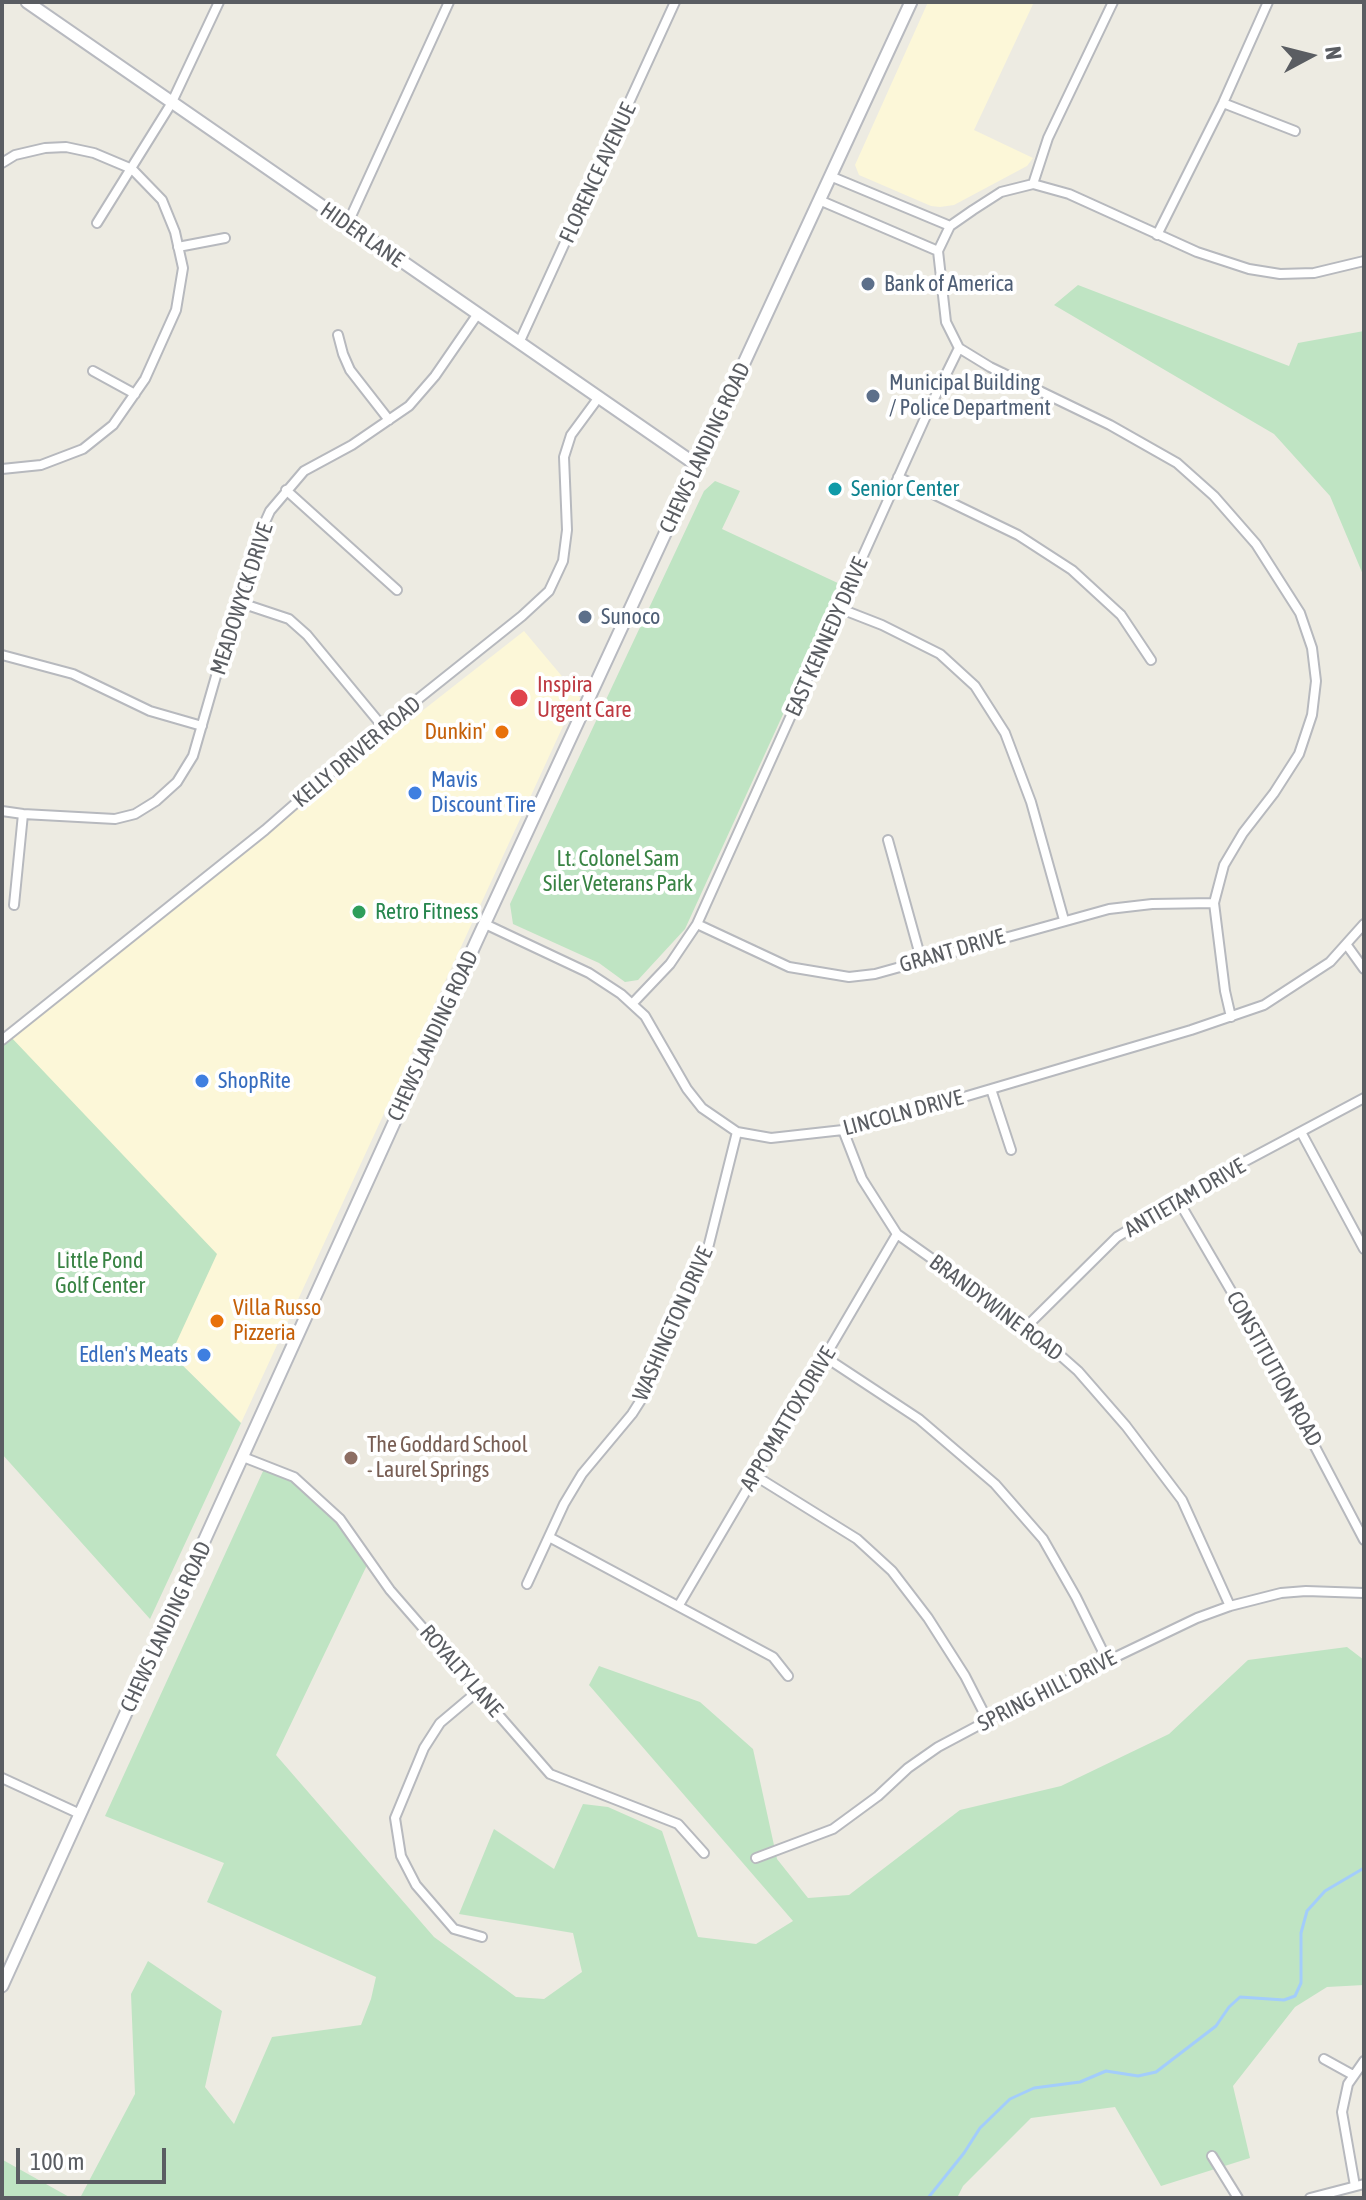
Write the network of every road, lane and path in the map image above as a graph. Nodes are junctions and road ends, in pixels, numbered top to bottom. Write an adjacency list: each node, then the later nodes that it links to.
1 (27, 2): 9 (main road, HIDER LANE)
2 (219, 2): 9 (street)
3 (449, 2): 17 (street)
4 (675, 2): 26 (street, FLORENCE AVENUE)
5 (911, 2): 13 (main road, CHEWS LANDING ROAD)
6 (1113, 2): 14 (street)
7 (1268, 2): 8 (street)
8 (1223, 103): 10 (street); 19 (street)
9 (171, 104): 12 (street); 17 (main road, HIDER LANE)
10 (1295, 131)
11 (2, 163): 12 (street)
12 (132, 169): 16 (street); 21 (street)
13 (830, 176): 15 (main road, CHEWS LANDING ROAD); 18 (street)
14 (1033, 184): 18 (street); 19 (street)
15 (819, 200): 22 (street); 32 (main road, CHEWS LANDING ROAD)
16 (97, 223)
17 (347, 225): 24 (main road, HIDER LANE)
18 (950, 226): 22 (street)
19 (1157, 235): 23 (street)
20 (225, 238): 21 (street)
21 (178, 247): 29 (street)
22 (938, 251): 27 (street)
23 (1364, 261)
24 (477, 315): 26 (main road, HIDER LANE); 31 (street, MEADOWYCK DRIVE)
25 (338, 335): 31 (street)
26 (519, 343): 30 (main road, HIDER LANE)
27 (959, 348): 34 (street, EAST KENNEDY DRIVE); 46 (street)
28 (93, 371): 29 (street)
29 (135, 394): 33 (street)
30 (599, 397): 32 (main road, HIDER LANE); 42 (street, KELLY DRIVER ROAD)
31 (389, 420): 35 (street, MEADOWYCK DRIVE)
32 (698, 466): 49 (main road, CHEWS LANDING ROAD)
33 (2, 469)
34 (898, 477): 38 (street, EAST KENNEDY DRIVE); 40 (street)
35 (286, 490): 36 (street); 37 (street, MEADOWYCK DRIVE)
36 (397, 590)
37 (238, 602): 41 (street, MEADOWYCK DRIVE); 42 (street)
38 (841, 609): 48 (street); 50 (street, EAST KENNEDY DRIVE)
39 (2, 655): 41 (street)
40 (1151, 660)
41 (202, 726): 44 (street, MEADOWYCK DRIVE)
42 (383, 727): 57 (street, KELLY DRIVER ROAD)
43 (2, 811): 44 (street, MEADOWYCK DRIVE)
44 (23, 814): 47 (street)
45 (888, 840): 53 (street)
46 (1214, 903): 48 (street, GRANT DRIVE); 56 (street)
47 (14, 905)
48 (1064, 920): 53 (street, GRANT DRIVE)
49 (485, 924): 55 (street, LINCOLN DRIVE); 69 (main road, CHEWS LANDING ROAD)
50 (697, 924): 53 (street, GRANT DRIVE); 55 (street, EAST KENNEDY DRIVE)
51 (1364, 924): 52 (street, LINCOLN DRIVE)
52 (1346, 944): 54 (street); 56 (street, LINCOLN DRIVE)
53 (921, 959)
54 (1364, 969)
55 (632, 1004): 61 (street, LINCOLN DRIVE)
56 (1231, 1017): 58 (street, LINCOLN DRIVE)
57 (2, 1040)
58 (991, 1089): 60 (street, LINCOLN DRIVE); 63 (street)
59 (1364, 1098): 62 (street, ANTIETAM DRIVE)
60 (843, 1130): 61 (street, LINCOLN DRIVE); 65 (street, BRANDYWINE ROAD)
61 (737, 1132): 71 (street, WASHINGTON DRIVE)
62 (1301, 1132): 64 (street, ANTIETAM DRIVE); 66 (street)
63 (1011, 1150)
64 (1178, 1200): 67 (street, ANTIETAM DRIVE); 72 (street, CONSTITUTION ROAD)
65 (897, 1234): 67 (street, BRANDYWINE ROAD); 68 (street, APPOMATTOX DRIVE)
66 (1364, 1249)
67 (1027, 1326): 76 (street, BRANDYWINE ROAD)
68 (825, 1357): 70 (street, APPOMATTOX DRIVE); 77 (street)
69 (243, 1457): 79 (street, ROYALTY LANE); 82 (main road, CHEWS LANDING ROAD)
70 (754, 1475): 75 (street, APPOMATTOX DRIVE); 80 (street)
71 (549, 1537): 73 (street, WASHINGTON DRIVE); 75 (street)
72 (1364, 1540)
73 (527, 1584)
74 (1364, 1593): 76 (street, SPRING HILL DRIVE)
75 (679, 1605): 78 (street)
76 (1230, 1606): 77 (street, SPRING HILL DRIVE)
77 (1107, 1660): 80 (street, SPRING HILL DRIVE)
78 (788, 1676)
79 (478, 1691): 83 (street, ROYALTY LANE); 85 (street)
80 (988, 1721): 84 (street, SPRING HILL DRIVE)
81 (2, 1778): 82 (street)
82 (80, 1814): 86 (main road, CHEWS LANDING ROAD)
83 (704, 1853)
84 (756, 1858)
85 (482, 1937)
86 (2, 1986)
87 (1324, 2059): 89 (street)
88 (1364, 2061): 89 (street)
89 (1353, 2075): 91 (street)
90 (1212, 2156): 92 (street)
91 (1360, 2185): 93 (street)
92 (1238, 2198)
93 (1310, 2198)

